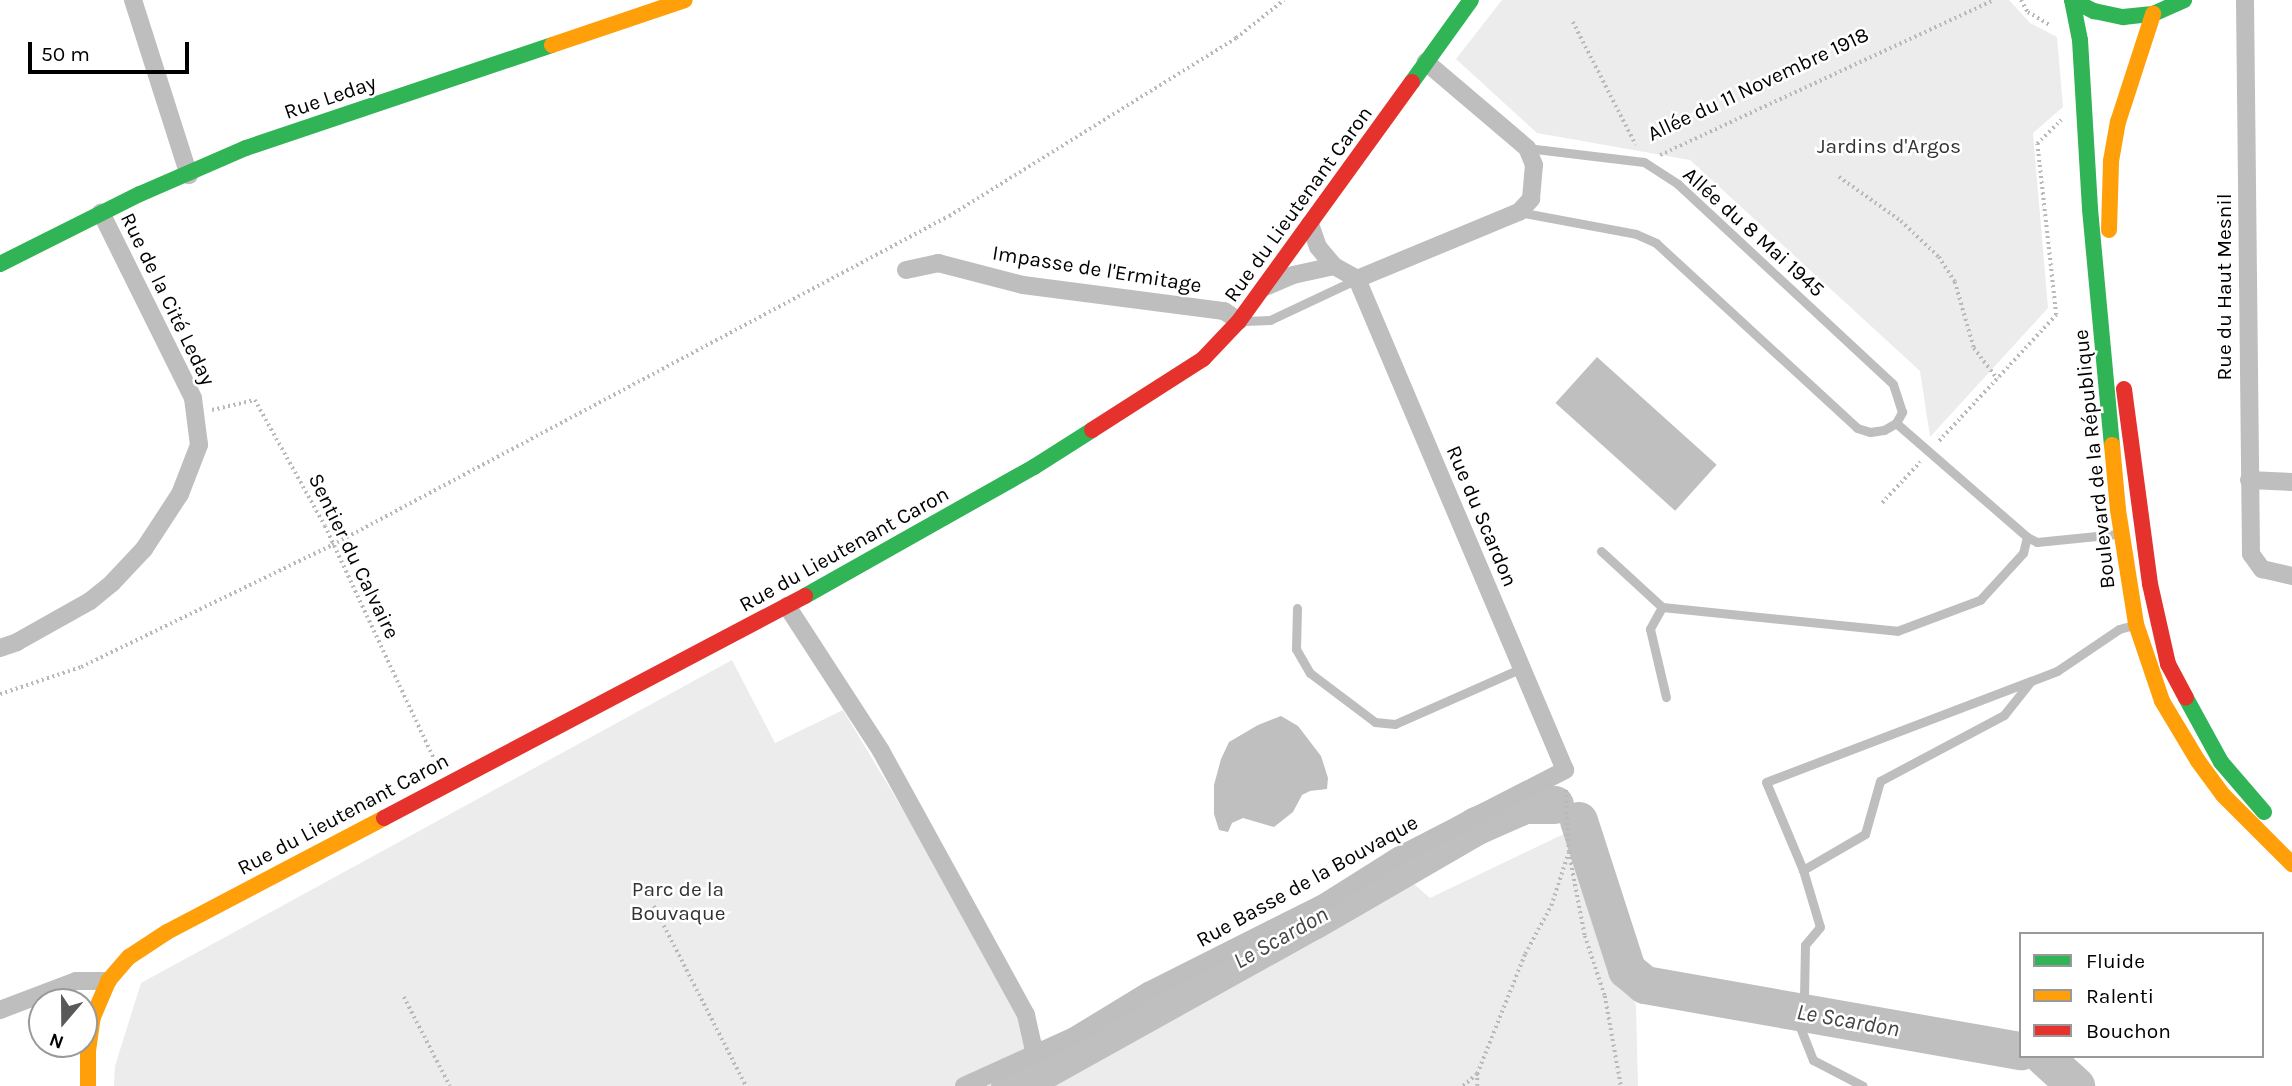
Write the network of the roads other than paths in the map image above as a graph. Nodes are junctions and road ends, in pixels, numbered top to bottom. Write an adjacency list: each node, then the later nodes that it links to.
1 (133, 0): 10 (street)
2 (685, 0): 10 (main road, Rue Leday)
3 (1471, 0): 8 (main road, Rue du Lieutenant Caron)
4 (2072, 0): 7 (main road); 26 (main road, Boulevard de la République)
5 (2184, 0): 7 (main road)
6 (2245, 0): 23 (street, Rue du Haut Mesnil)
7 (2153, 14): 20 (main road, Boulevard de la République)
8 (1426, 62): 9 (street); 13 (main road, Rue du Lieutenant Caron)
9 (1527, 148): 11 (street); 22 (lane, Allée du 8 Mai 1945)
10 (189, 175): 12 (main road, Rue Leday)
11 (1519, 212): 17 (street); 22 (lane)
12 (101, 213): 14 (main road, Rue Leday); 35 (street, Rue de la Cité Leday)
13 (1310, 224): 15 (street); 18 (main road, Rue du Lieutenant Caron)
14 (0, 264)
15 (1334, 266): 17 (street); 18 (street)
16 (905, 270): 19 (street, Impasse de l'Ermitage)
17 (1357, 279): 19 (lane); 36 (street, Rue du Scardon)
18 (1262, 288): 19 (main road, Rue du Lieutenant Caron)
19 (1239, 321): 30 (main road, Rue du Lieutenant Caron)
20 (2119, 341)
21 (2122, 368): 25 (main road, Boulevard de la République)
22 (1896, 423): 27 (lane)
23 (2249, 480): 24 (street); 29 (street, Rue du Haut Mesnil)
24 (2292, 482)
25 (2143, 532): 26 (lane); 33 (main road, Boulevard de la République)
26 (2121, 533): 27 (lane); 34 (main road, Boulevard de la République)
27 (2027, 537): 31 (lane)
28 (1601, 551): 31 (lane)
29 (2292, 576)
30 (787, 606): 43 (main road, Rue du Lieutenant Caron); 45 (street)
31 (1662, 607): 38 (lane)
32 (1297, 608): 36 (lane)
33 (2157, 623): 34 (lane); 40 (main road, Boulevard de la République)
34 (2136, 625): 37 (lane); 41 (main road, Boulevard de la République)
35 (0, 648)
36 (1522, 668): 39 (street, Rue du Scardon)
37 (2031, 681): 42 (lane); 42 (lane)
38 (1665, 697)
39 (1565, 770): 45 (street, Rue Basse de la Bouvaque)
40 (2277, 824)
41 (2292, 864)
42 (1803, 870): 48 (lane)
43 (108, 981): 44 (street); 46 (main road, Rue du Lieutenant Caron)
44 (0, 1010)
45 (1035, 1055): 47 (street, Rue Basse de la Bouvaque)
46 (88, 1086)
47 (964, 1086)
48 (1863, 1086)

